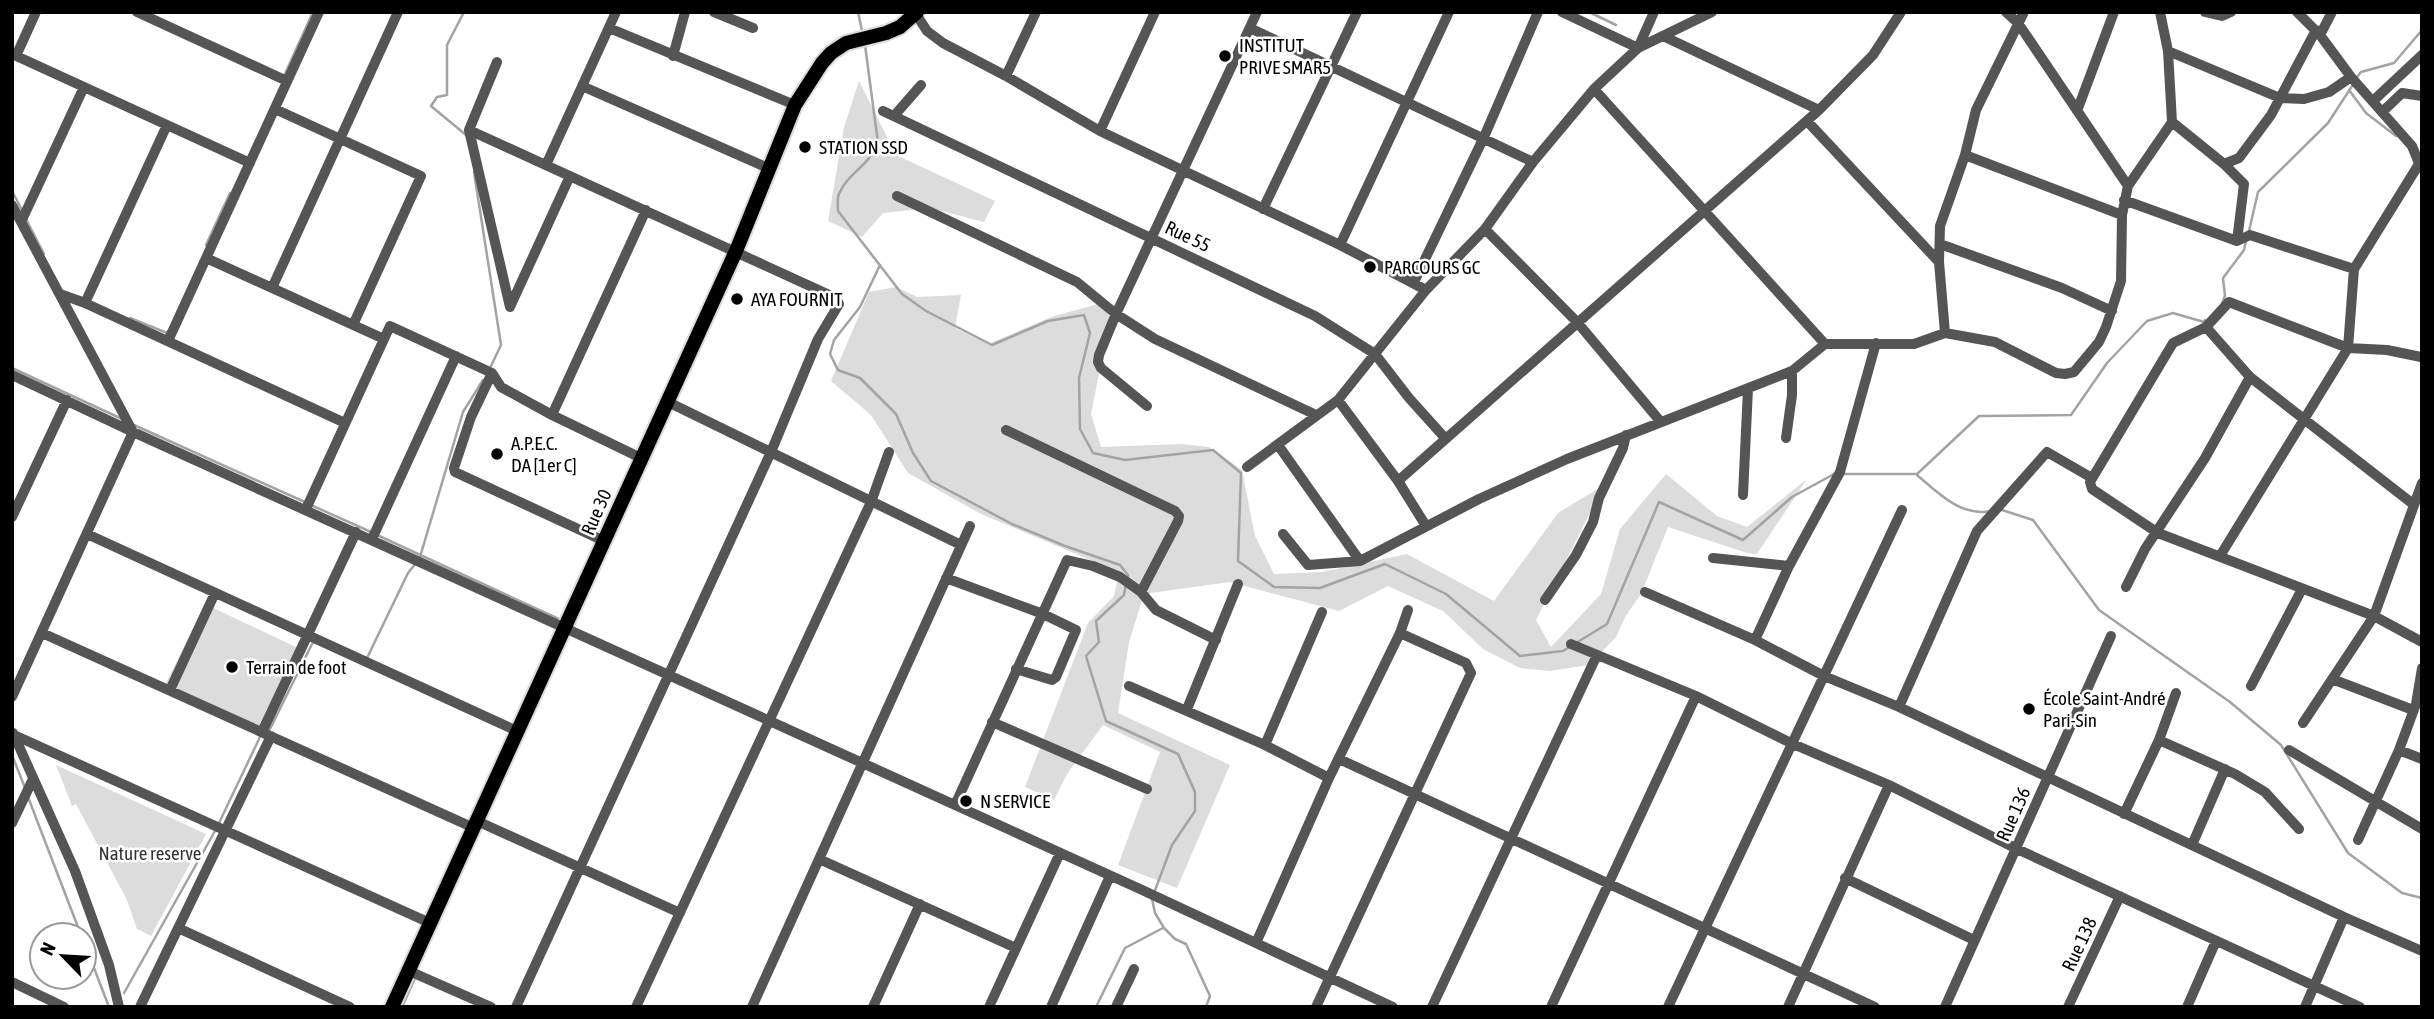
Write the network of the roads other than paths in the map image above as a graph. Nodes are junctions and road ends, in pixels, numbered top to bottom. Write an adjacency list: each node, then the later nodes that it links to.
1 (36, 12): 35 (street)
2 (137, 12): 42 (street)
3 (319, 12): 42 (street)
4 (398, 12): 62 (street)
5 (685, 12): 37 (street)
6 (714, 12): 30 (street)
7 (1036, 12): 40 (street)
8 (1155, 12): 60 (street)
9 (1257, 12): 29 (street)
10 (1357, 12): 39 (street)
11 (1449, 12): 50 (street)
12 (1538, 12): 61 (street)
13 (1654, 12): 33 (street)
14 (1712, 12): 32 (street)
15 (1901, 12): 53 (street)
16 (2006, 12): 27 (street)
17 (2024, 12): 27 (street)
18 (2115, 12): 54 (street)
19 (2160, 12): 34 (street)
20 (2205, 12): 21 (street)
21 (2231, 12)
22 (2297, 12): 31 (street)
23 (2332, 12): 31 (street)
24 (615, 13): 28 (street)
25 (916, 13): 40 (street); 51 (main road, Rue 30)
26 (1565, 13): 33 (street)
27 (2018, 23): 54 (street); 64 (street)
28 (609, 28): 37 (street); 44 (street)
29 (1250, 28): 39 (street); 71 (street)
30 (753, 29)
31 (2318, 32): 41 (street); 49 (street)
32 (1663, 36): 33 (street); 53 (street)
33 (1638, 48): 46 (street)
34 (2168, 51): 49 (street); 57 (street)
35 (14, 55): 45 (street)
36 (2422, 55): 48 (street)
37 (673, 56): 51 (street)
38 (497, 62): 59 (street)
39 (1332, 66): 50 (street); 77 (street)
40 (1006, 76): 60 (street)
41 (2351, 77): 48 (street); 49 (street)
42 (287, 81): 52 (street)
43 (921, 85): 83 (street, Rue 55)
44 (582, 86): 68 (street); 70 (street)
45 (85, 88): 58 (street); 81 (street)
46 (1594, 89): 65 (street); 79 (street)
47 (2422, 96): 55 (street)
48 (2370, 97): 55 (street)
49 (2280, 98): 67 (street)
50 (1408, 102): 61 (street); 86 (street)
51 (795, 105): 70 (main road, Rue 30)
52 (275, 109): 62 (street); 66 (street)
53 (1819, 110): 56 (street)
54 (2077, 111): 73 (street)
55 (2382, 112): 63 (street)
56 (1807, 121): 79 (street); 89 (street)
57 (2172, 122): 67 (street); 73 (street)
58 (167, 125): 66 (street); 95 (street)
59 (469, 130): 68 (street); 72 (street)
60 (1100, 131): 71 (street)
61 (1484, 137): 65 (street); 91 (street)
62 (340, 139): 92 (street); 99 (street)
63 (2417, 148): 69 (street)
64 (1965, 155): 80 (street); 85 (street)
65 (1534, 162): 82 (street)
66 (250, 163): 88 (street)
67 (2224, 164): 84 (street)
68 (546, 165): 72 (street)
69 (2420, 167): 90 (street)
70 (768, 168): 87 (main road, Rue 30)
71 (1183, 171): 77 (street); 83 (street)
72 (570, 176): 78 (street)
73 (2129, 186): 75 (street)
74 (897, 196): 97 (street)
75 (2124, 200): 80 (street); 84 (street)
76 (12, 205): 81 (street)
77 (1263, 209): 86 (street)
78 (646, 210): 87 (street); 119 (street)
79 (1704, 211): 98 (street); 105 (street)
80 (2122, 215): 96 (street)
81 (21, 222): 94 (street)
82 (1485, 229): 93 (street); 98 (street)
83 (1152, 239): 97 (street); 107 (street, Rue 55)
84 (2237, 241): 90 (street)
85 (1940, 244): 89 (street); 96 (street)
86 (1340, 245): 91 (street)
87 (736, 251): 117 (main road, Rue 30); 131 (street)
88 (206, 258): 92 (street); 103 (street)
89 (1939, 262): 101 (street)
90 (2354, 269): 106 (street)
91 (1414, 282): 93 (street)
92 (272, 288): 99 (street)
93 (1426, 290): 107 (street)
94 (60, 294): 95 (street); 125 (street)
95 (85, 303): 103 (street)
96 (2112, 311): 101 (street)
97 (1116, 314): 118 (street); 120 (street)
98 (1577, 321): 122 (street); 127 (street)
99 (353, 325): 102 (street)
100 (2207, 327): 106 (street); 113 (street); 134 (street)
101 (1945, 333): 104 (street)
102 (384, 340): 108 (street); 123 (street)
103 (168, 341): 123 (street)
104 (1875, 343): 105 (street); 155 (street)
105 (1825, 344): 110 (street)
106 (2348, 348): 109 (street); 121 (street)
107 (1375, 354): 116 (street); 127 (street, Rue 55)
108 (456, 356): 111 (street); 149 (street)
109 (2422, 357)
110 (1792, 371): 114 (street); 128 (street)
111 (492, 373): 119 (street); 150 (street)
112 (12, 375): 115 (street)
113 (2250, 377): 121 (street); 146 (street)
114 (1748, 388): 122 (street); 137 (street)
115 (67, 400): 125 (street); 142 (street)
116 (1338, 400): 120 (street); 135 (street)
117 (668, 402): 131 (street); 132 (main road, Rue 30)
118 (1147, 406)
119 (552, 415): 132 (street)
120 (1316, 415): 129 (street)
121 (2303, 420): 139 (street); 152 (street)
122 (1660, 421): 126 (street)
123 (345, 423): 140 (street)
124 (1006, 430): 160 (street)
125 (133, 432): 140 (street); 147 (street)
126 (1626, 435): 144 (street); 163 (street)
127 (1445, 438): 135 (street)
128 (1786, 438)
129 (1278, 445): 133 (street); 154 (street)
130 (889, 452): 138 (street)
131 (771, 453): 138 (street); 180 (street)
132 (641, 458): 150 (main road, Rue 30)
133 (1247, 467)
134 (2092, 478): 146 (street); 189 (street)
135 (1398, 481): 144 (street)
136 (2422, 482): 139 (street)
137 (1743, 495)
138 (871, 502): 151 (street); 192 (street)
139 (2413, 504): 167 (street)
140 (306, 509): 145 (street)
141 (1902, 510): 181 (street)
142 (12, 517)
143 (970, 526): 151 (street)
144 (1426, 526): 154 (street)
145 (356, 532): 149 (street); 172 (street)
146 (2158, 533): 152 (street); 158 (street)
147 (87, 534): 162 (street); 169 (street)
148 (1283, 534): 154 (street)
149 (372, 539): 168 (street)
150 (604, 541): 168 (main road, Rue 30)
151 (961, 545): 156 (street)
152 (2220, 556): 159 (street)
153 (1713, 558): 155 (street)
154 (1360, 561)
155 (1788, 566): 173 (street)
156 (946, 578): 166 (street); 205 (street)
157 (1238, 584): 174 (street)
158 (2126, 587)
159 (2302, 589): 167 (street); 184 (street)
160 (1141, 592): 166 (street); 174 (street)
161 (1645, 592): 173 (street)
162 (215, 593): 172 (street); 185 (street)
163 (1545, 600)
164 (1408, 610): 170 (street)
165 (1322, 612): 200 (street)
166 (1042, 614): 179 (street); 179 (street)
167 (2374, 616): 175 (street); 182 (street)
168 (565, 627): 180 (street); 195 (main road, Rue 30)
169 (42, 633): 185 (street); 188 (street)
170 (1400, 633): 203 (street); 212 (street)
171 (2111, 636): 208 (street, Rue 136)
172 (314, 638): 195 (street); 197 (street)
173 (1755, 639): 181 (street)
174 (1216, 640): 190 (street)
175 (2422, 642)
176 (1571, 644): 177 (street)
177 (1597, 655): 187 (street); 221 (street)
178 (2422, 668): 191 (street)
179 (1016, 669): 193 (street)
180 (670, 675): 192 (street); 227 (street)
181 (1824, 676): 189 (street); 199 (street)
182 (2332, 679): 191 (street); 194 (street)
183 (1129, 685): 190 (street)
184 (2251, 686)
185 (170, 690): 197 (street)
186 (2176, 693): 198 (street)
187 (1696, 696): 199 (street); 230 (street)
188 (12, 698)
189 (1899, 707): 208 (street)
190 (1187, 709): 200 (street)
191 (2413, 710): 202 (street)
192 (769, 720): 205 (street); 233 (street)
193 (992, 722): 211 (street); 214 (street)
194 (2304, 723)
195 (517, 731): 217 (main road, Rue 30)
196 (13, 733): 209 (street); 218 (street)
197 (266, 734): 217 (street); 218 (street)
198 (2159, 740): 206 (street); 215 (street)
199 (1793, 744): 210 (street); 237 (street)
200 (1265, 745): 207 (street)
201 (2290, 750): 213 (street)
202 (2399, 750): 204 (street); 213 (street)
203 (1339, 759): 207 (street); 212 (street)
204 (2422, 759)
205 (863, 763): 214 (street); 226 (street)
206 (2225, 769): 219 (street); 223 (street)
207 (1329, 778): 240 (street)
208 (2049, 778): 215 (street); 224 (street, Rue 136)
209 (33, 779): 216 (street); 251 (street)
210 (1889, 785): 224 (street); 229 (street)
211 (1147, 789)
212 (1415, 795): 221 (street); 246 (street)
213 (2374, 802): 220 (street); 222 (street)
214 (955, 805): 225 (street)
215 (2124, 814): 223 (street)
216 (12, 823)
217 (475, 825): 227 (street); 235 (main road, Rue 30)
218 (221, 828): 235 (street); 236 (street)
219 (2299, 829)
220 (2422, 829)
221 (1511, 839): 230 (street); 265 (street)
222 (2358, 840)
223 (2192, 845): 234 (street)
224 (2017, 849): 231 (street); 238 (street, Rue 136)
225 (1060, 853): 228 (street); 241 (street)
226 (819, 859): 232 (street); 258 (street)
227 (580, 868): 233 (street); 256 (street)
228 (1110, 876): 240 (street); 261 (street)
229 (1845, 878): 238 (street); 245 (street)
230 (1608, 884): 237 (street); 266 (street)
231 (2120, 896): 239 (street); 271 (street, Rue 138)
232 (920, 904): 241 (street); 249 (street)
233 (680, 913): 257 (street)
234 (2344, 917): 242 (street); 248 (street)
235 (430, 923): 244 (main road, Rue 30)
236 (178, 928): 252 (street); 253 (street)
237 (1704, 928): 245 (street); 267 (street)
238 (1974, 940): 270 (street, Rue 136)
239 (2216, 941): 248 (street); 272 (street)
240 (1256, 943): 246 (street)
241 (1016, 948): 260 (street)
242 (2422, 951)
243 (1134, 969): 262 (street)
244 (409, 971): 254 (main road, Rue 30); 255 (street)
245 (1802, 973): 268 (street); 269 (street)
246 (1330, 978): 263 (street); 264 (street)
247 (12, 982): 250 (street)
248 (2315, 985): 273 (street); 274 (street)
249 (874, 1004): 259 (street)
250 (64, 1007)
251 (119, 1007)
252 (140, 1007)
253 (350, 1007)
254 (392, 1007)
255 (491, 1007)
256 (516, 1007)
257 (636, 1007)
258 (752, 1007)
259 (888, 1007)
260 (989, 1007)
261 (1051, 1007)
262 (1116, 1007)
263 (1317, 1007)
264 (1393, 1007)
265 (1432, 1007)
266 (1551, 1007)
267 (1668, 1007)
268 (1788, 1007)
269 (1875, 1007)
270 (1945, 1007)
271 (2068, 1007)
272 (2187, 1007)
273 (2305, 1007)
274 (2360, 1007)

